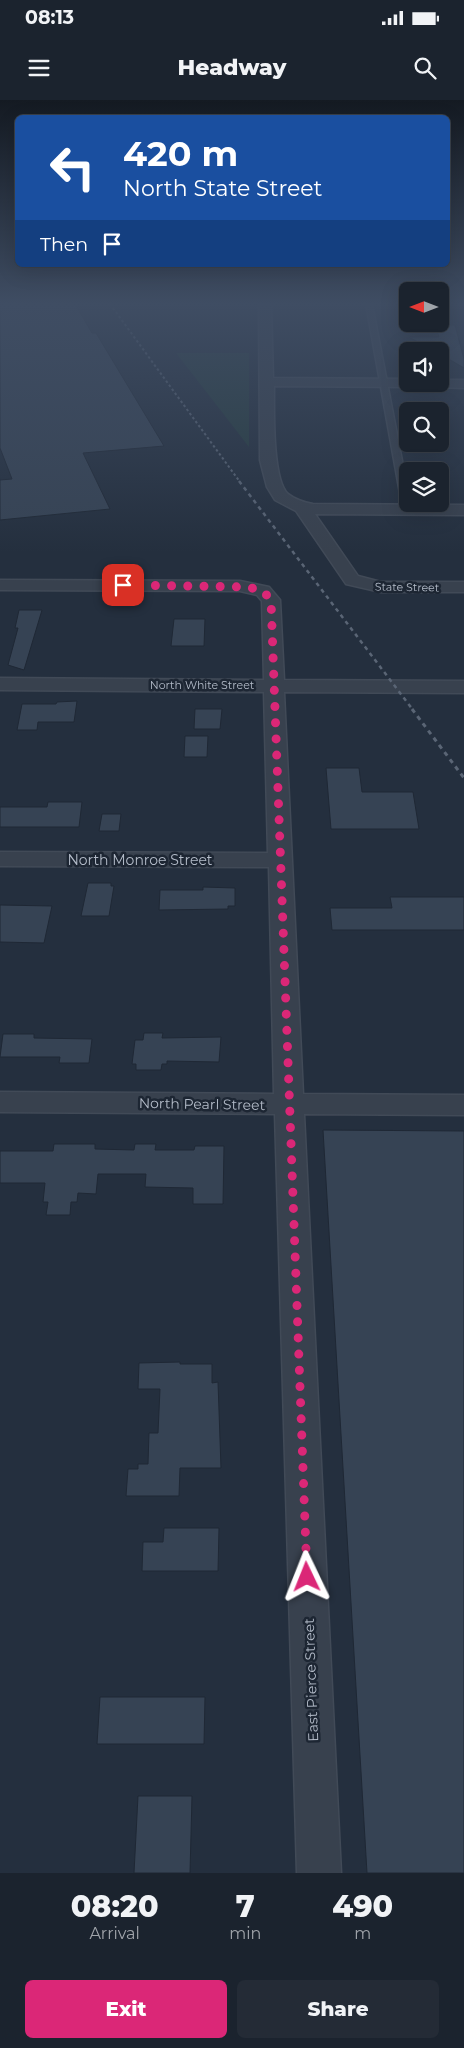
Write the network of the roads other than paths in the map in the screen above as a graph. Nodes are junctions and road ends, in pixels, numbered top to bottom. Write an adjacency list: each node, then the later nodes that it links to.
1 (268, 387): 4 (street)
2 (385, 387): 3 (lane)
3 (399, 466)
4 (302, 508): 5 (street); 9 (street, State Street)
5 (399, 510)
6 (449, 510): 7 (street)
7 (464, 510)
8 (0, 585): 11 (street, East Pierce Street)
9 (464, 587)
10 (0, 684): 11 (street, North White Street)
11 (274, 686): 12 (street, North White Street); 14 (street, East Pierce Street)
12 (464, 687)
13 (0, 859): 14 (street, North Monroe Street)
14 (281, 860): 16 (street, East Pierce Street)
15 (0, 1102): 16 (street, North Pearl Street)
16 (289, 1104): 17 (street, North Pearl Street); 18 (street, East Pierce Street)
17 (464, 1105)
18 (319, 1873)

